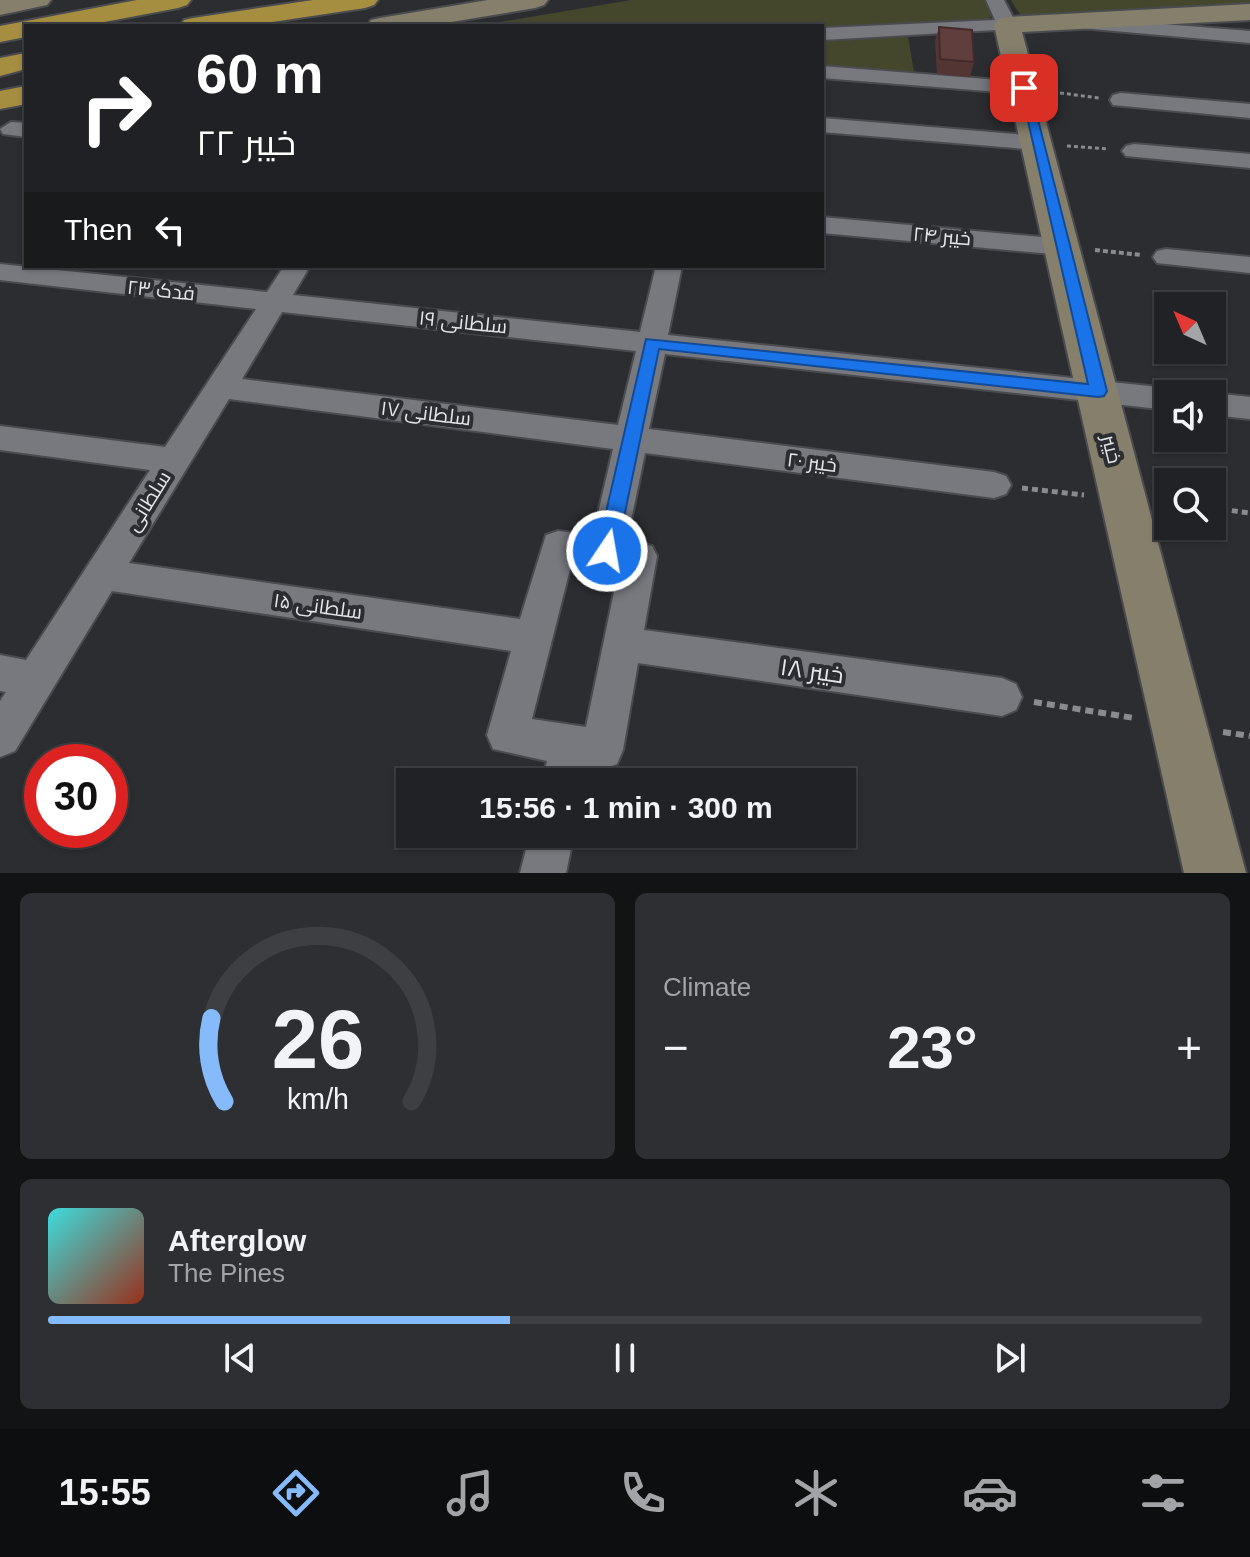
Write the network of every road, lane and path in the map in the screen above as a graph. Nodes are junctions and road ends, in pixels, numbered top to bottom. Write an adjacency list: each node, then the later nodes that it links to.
1 (38, 0): 5 (street)
2 (178, 0): 9 (highway)
3 (365, 0): 10 (highway)
4 (535, 0): 11 (street)
5 (0, 7)
6 (1001, 12): 8 (street); 14 (street); 19 (street, خیبر)
7 (1250, 12): 8 (street)
8 (1061, 22): 15 (street)
9 (52, 24)
10 (206, 24)
11 (392, 24)
12 (24, 29): 13 (highway)
13 (0, 34)
14 (824, 34)
15 (1250, 37)
16 (24, 61): 17 (highway)
17 (0, 67)
18 (824, 72): 19 (street)
19 (1024, 88): 21 (path); 25 (street, خیبر)
20 (24, 98): 23 (street)
21 (1121, 100): 22 (street)
22 (1250, 111)
23 (9, 116)
24 (824, 125): 25 (street)
25 (1038, 143): 26 (path); 29 (street, خیبر)
26 (1134, 151): 27 (street)
27 (1250, 161)
28 (824, 225): 29 (street, خیبر ۲۴)
29 (1063, 247): 30 (path); 38 (street, خیبر)
30 (1166, 257): 31 (street)
31 (1250, 265)
32 (296, 268): 35 (street, سلطانی)
33 (669, 268): 36 (street)
34 (0, 272): 35 (street, فدک ۲۳)
35 (274, 302): 36 (street, سلطانی ۱۹); 37 (street, سلطانی)
36 (652, 343): 38 (street, سلطانی ۱۹); 43 (street)
37 (221, 387): 43 (street, سلطانی ۱۷); 44 (street, سلطانی)
38 (1098, 391): 39 (street, سلطانی ۱۹); 54 (street, خیبر)
39 (1154, 397)
40 (1226, 405): 41 (street)
41 (1250, 408)
42 (0, 438): 44 (street)
43 (631, 439): 45 (street, خیبر ۲۰); 48 (street)
44 (174, 461): 49 (street, سلطانی)
45 (994, 485)
46 (1226, 510): 47 (path)
47 (1250, 513)
48 (607, 551): 50 (street); 51 (street)
49 (102, 574): 50 (street, سلطانی ۱۵); 52 (street, سلطانی)
50 (534, 638): 57 (street)
51 (622, 644): 53 (street, خیبر ۱۸); 57 (street)
52 (18, 676): 56 (street, سلطانی)
53 (1002, 697): 54 (path)
54 (1179, 725): 55 (path); 60 (street, خیبر)
55 (1250, 736)
56 (0, 737)
57 (567, 763)
58 (549, 848): 59 (street)
59 (543, 873)
60 (1215, 873)

